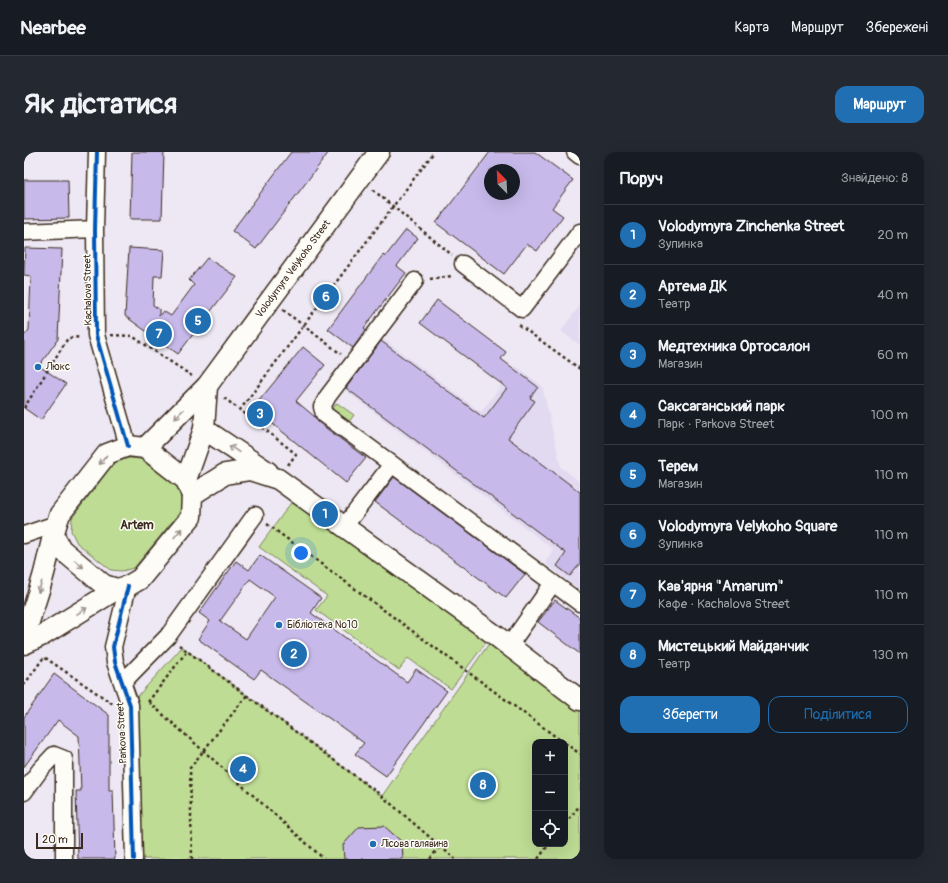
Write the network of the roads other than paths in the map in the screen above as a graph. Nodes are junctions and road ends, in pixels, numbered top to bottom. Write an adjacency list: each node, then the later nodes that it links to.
1 (96, 152): 5 (street, Kachalova Street)
2 (575, 152): 4 (street)
3 (373, 154): 10 (main road, Volodymyra Velykoho Street)
4 (580, 156)
5 (95, 229): 6 (street); 12 (street, Kachalova Street)
6 (24, 232)
7 (580, 232): 8 (street)
8 (463, 264)
9 (415, 281): 13 (street)
10 (207, 386): 11 (main road); 12 (main road, Volodymyra Velykoho Street, one-way to 12)
11 (204, 429): 14 (main road, one-way to 11); 15 (main road)
12 (137, 447): 15 (main road); 18 (main road, one-way to 18)
13 (392, 464): 17 (street); 20 (street)
14 (278, 479): 15 (main road); 17 (main road)
15 (189, 488): 21 (main road, one-way to 15)
16 (255, 515): 26 (street)
17 (344, 527): 25 (main road)
18 (55, 530): 19 (street); 21 (main road, one-way to 21); 23 (main road, one-way to 23)
19 (24, 535)
20 (553, 583): 22 (street); 25 (street)
21 (122, 587): 24 (main road, one-way to 21); 26 (street, Parkova Street)
22 (580, 603)
23 (24, 640)
24 (24, 644)
25 (509, 646): 27 (main road)
26 (123, 682): 30 (street, Parkova Street)
27 (580, 700)
28 (24, 792): 29 (street)
29 (64, 859)
30 (134, 859)

